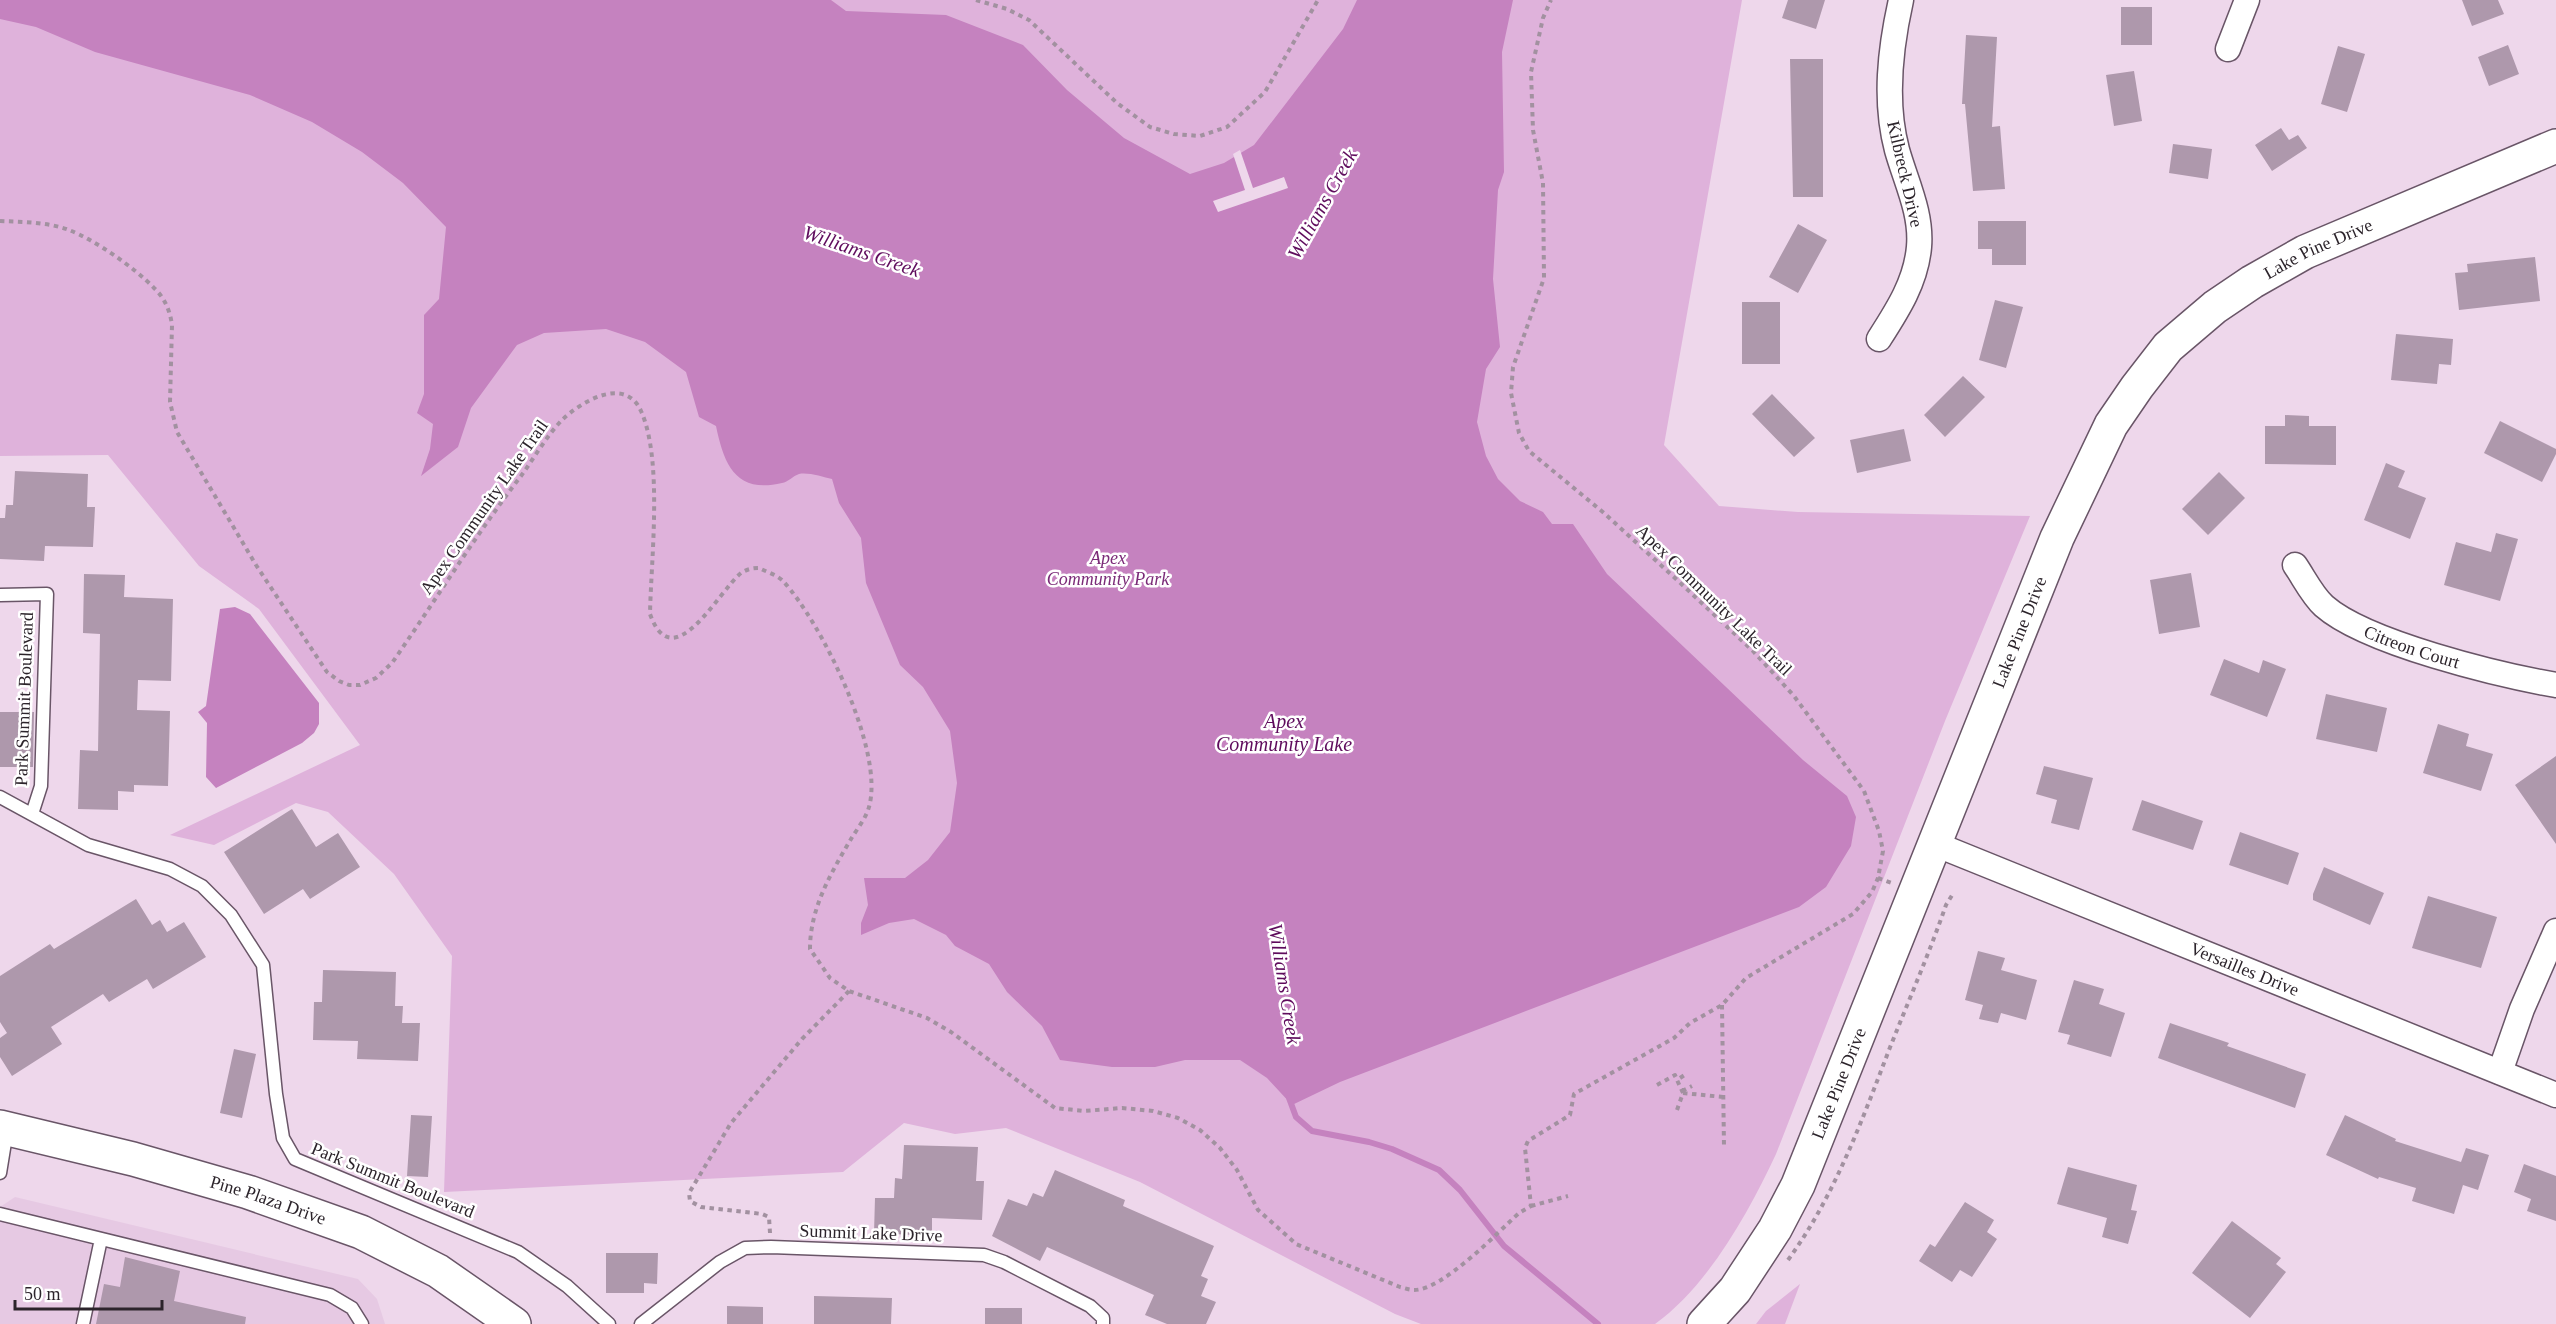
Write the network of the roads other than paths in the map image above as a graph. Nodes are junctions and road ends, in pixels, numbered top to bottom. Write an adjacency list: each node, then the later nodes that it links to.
1 (1901, 0): 5 (street, Kilbreck Drive)
2 (2247, 0): 3 (street)
3 (2228, 49)
4 (2556, 146): 11 (main road, Lake Pine Drive)
5 (1880, 339)
6 (2295, 565): 8 (street, Citreon Court)
7 (0, 595): 10 (lane, Park Summit Boulevard)
8 (2556, 686)
9 (0, 797): 10 (lane, Park Summit Boulevard)
10 (32, 814): 22 (lane, Park Summit Boulevard)
11 (1935, 844): 13 (street, Versailles Drive); 25 (main road, Lake Pine Drive)
12 (2556, 931): 13 (street)
13 (2500, 1072): 14 (street, Versailles Drive)
14 (2556, 1095)
15 (4, 1128): 16 (lane); 21 (main road, Pine Plaza Drive)
16 (0, 1173)
17 (0, 1214): 18 (lane)
18 (101, 1239): 19 (lane); 20 (lane)
19 (83, 1324)
20 (362, 1324)
21 (514, 1324)
22 (609, 1324)
23 (641, 1324): 24 (lane, Summit Lake Drive)
24 (1103, 1324)
25 (1704, 1324)

